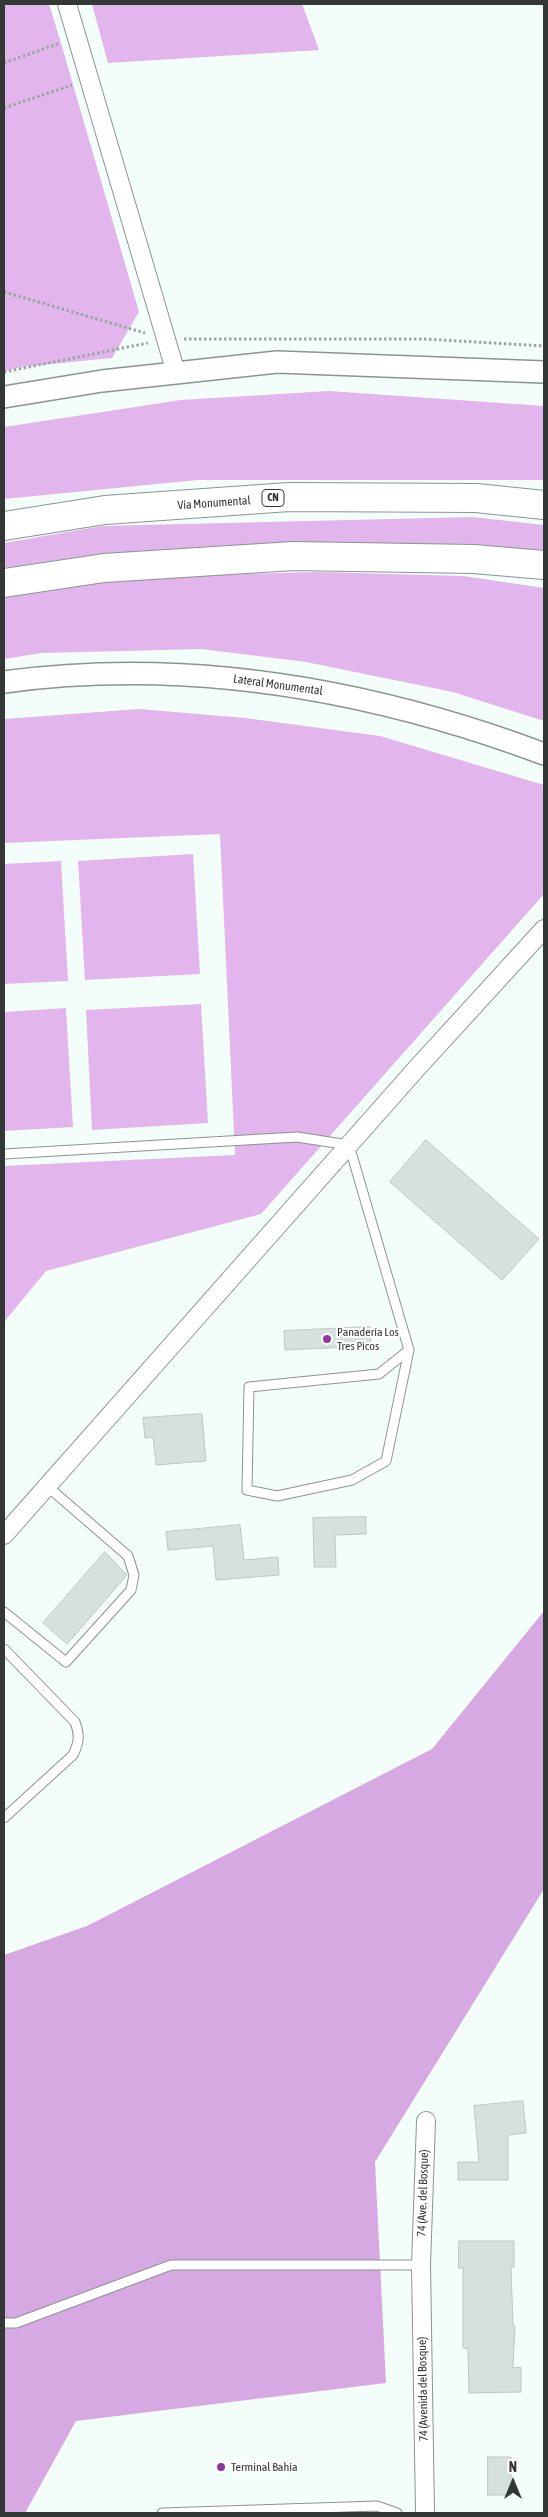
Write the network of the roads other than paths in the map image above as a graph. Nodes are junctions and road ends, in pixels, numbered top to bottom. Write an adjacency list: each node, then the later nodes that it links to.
1 (67, 4): 3 (street)
2 (544, 372): 3 (street)
3 (176, 373): 4 (street)
4 (4, 397)
5 (544, 505): 6 (highway, Vía Monumental / CN)
6 (4, 526)
7 (474, 559): 8 (highway); 9 (highway); 10 (highway)
8 (544, 565)
9 (544, 574)
10 (4, 583)
11 (4, 682): 12 (street, Lateral Monumental)
12 (544, 754)
13 (544, 929): 14 (street)
14 (349, 1145): 15 (lane); 16 (lane); 17 (street)
15 (4, 1154)
16 (409, 1350): 16 (lane)
17 (47, 1486): 18 (street); 19 (lane)
18 (4, 1535)
19 (4, 1612)
20 (4, 1649): 21 (lane)
21 (4, 1818)
22 (426, 2121): 23 (street, 74 (Ave. del Bosque))
23 (421, 2265): 24 (lane); 27 (street, 74 (Avenida del Bosque))
24 (4, 2323)
25 (162, 2513): 26 (lane)
26 (397, 2513)
27 (425, 2513)

